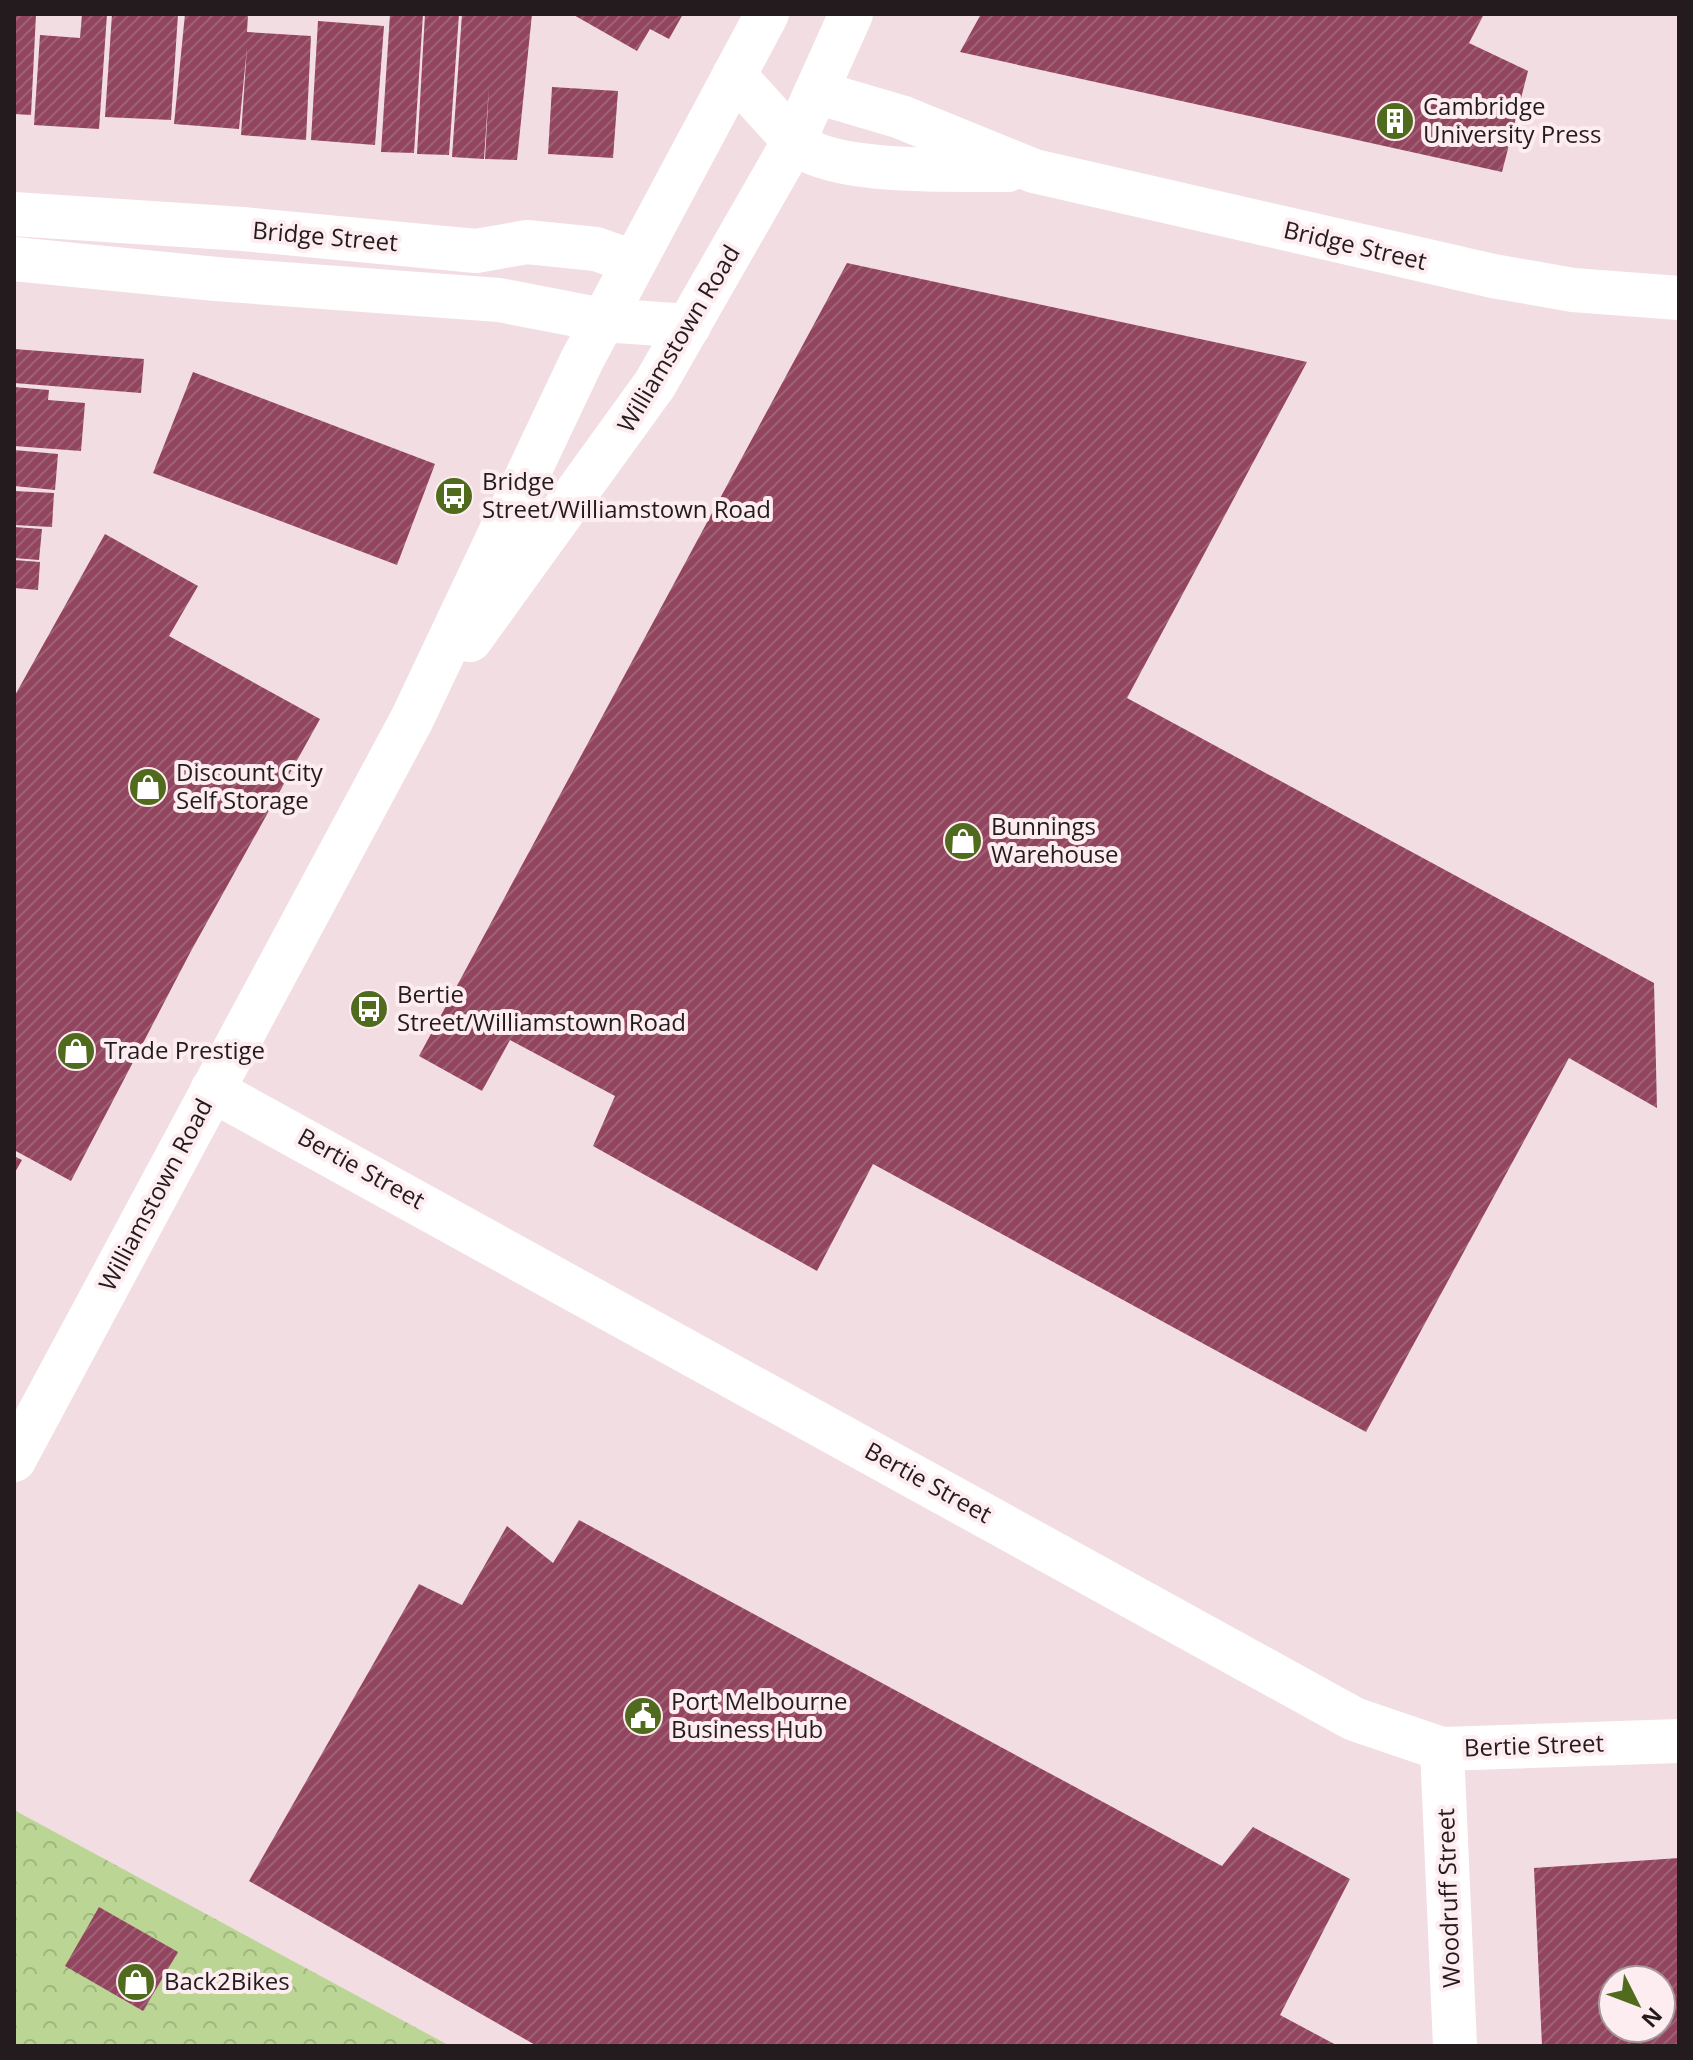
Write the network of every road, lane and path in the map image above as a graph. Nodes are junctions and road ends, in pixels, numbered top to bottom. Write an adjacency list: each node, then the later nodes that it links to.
1 (767, 14): 3 (street, Williamstown Road)
2 (851, 14): 4 (street, Williamstown Road)
3 (736, 73): 4 (street, Bridge Street); 5 (street); 9 (street, Williamstown Road)
4 (816, 92): 5 (street, Williamstown Road); 6 (street, Bridge Street)
5 (794, 141): 6 (street, Bridge Street); 12 (street, Williamstown Road)
6 (1034, 171): 10 (street, Bridge Street)
7 (14, 214): 9 (street, Bridge Street)
8 (14, 259): 11 (street, Bridge Street)
9 (633, 262): 11 (street, Williamstown Road); 12 (street)
10 (1679, 298)
11 (603, 320): 12 (street, Bridge Street); 13 (street, Williamstown Road)
12 (689, 326): 13 (street, Williamstown Road)
13 (412, 719): 14 (street, Williamstown Road)
14 (212, 1090): 15 (street, Williamstown Road); 17 (street, Bertie Street)
15 (14, 1460)
16 (1679, 1741): 17 (street, Bertie Street)
17 (1442, 1749): 18 (street, Woodruff Street)
18 (1455, 2046)

